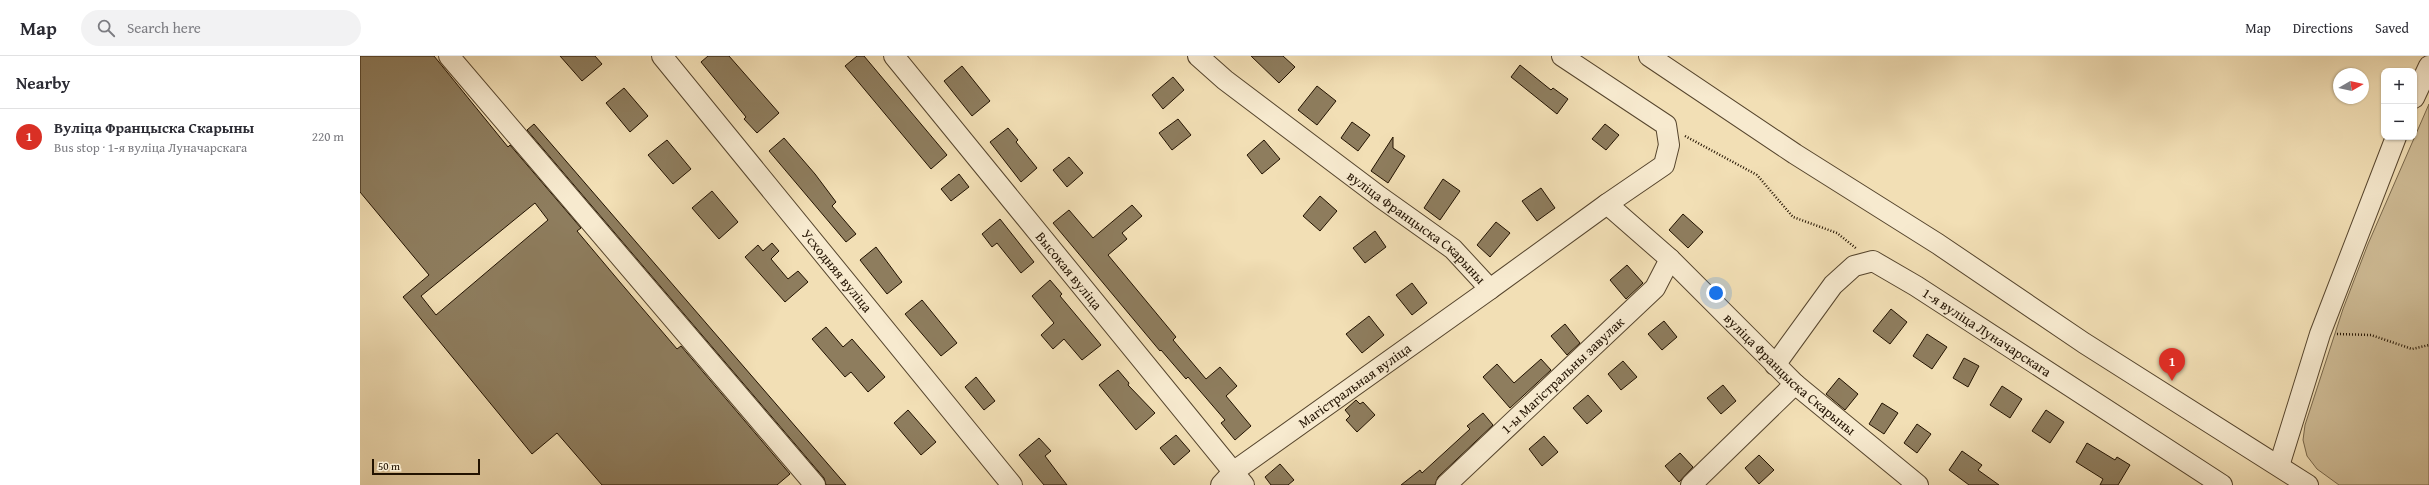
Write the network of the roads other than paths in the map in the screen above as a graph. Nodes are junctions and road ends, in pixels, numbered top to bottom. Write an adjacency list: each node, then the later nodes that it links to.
1 (449, 56): 17 (street)
2 (662, 56): 18 (street, Усходняя вуліца)
3 (894, 56): 16 (street, Высокая вуліца)
4 (1198, 56): 12 (street, вуліца Францыска Скарыны)
5 (1562, 56): 10 (street)
6 (1649, 56): 15 (street)
7 (2429, 66): 8 (street)
8 (2417, 92)
9 (2395, 140): 15 (street)
10 (1607, 204): 11 (street, вуліца Францыска Скарыны); 12 (street, вуліца Францыска Скарыны)
11 (1670, 259): 13 (street, вуліца Францыска Скарыны); 19 (street, 1-ы Магістральны завулак)
12 (1490, 290): 16 (street, Магістральная вуліца)
13 (1775, 365): 14 (street, вуліца Францыска Скарыны); 22 (street, 1-я вуліца Луначарскага)
14 (1794, 384): 20 (street); 21 (street, вуліца Францыска Скарыны)
15 (2279, 466): 23 (street)
16 (1233, 481)
17 (815, 485)
18 (1012, 485)
19 (1446, 485)
20 (1691, 485)
21 (1918, 485)
22 (2222, 485)
23 (2308, 485)

